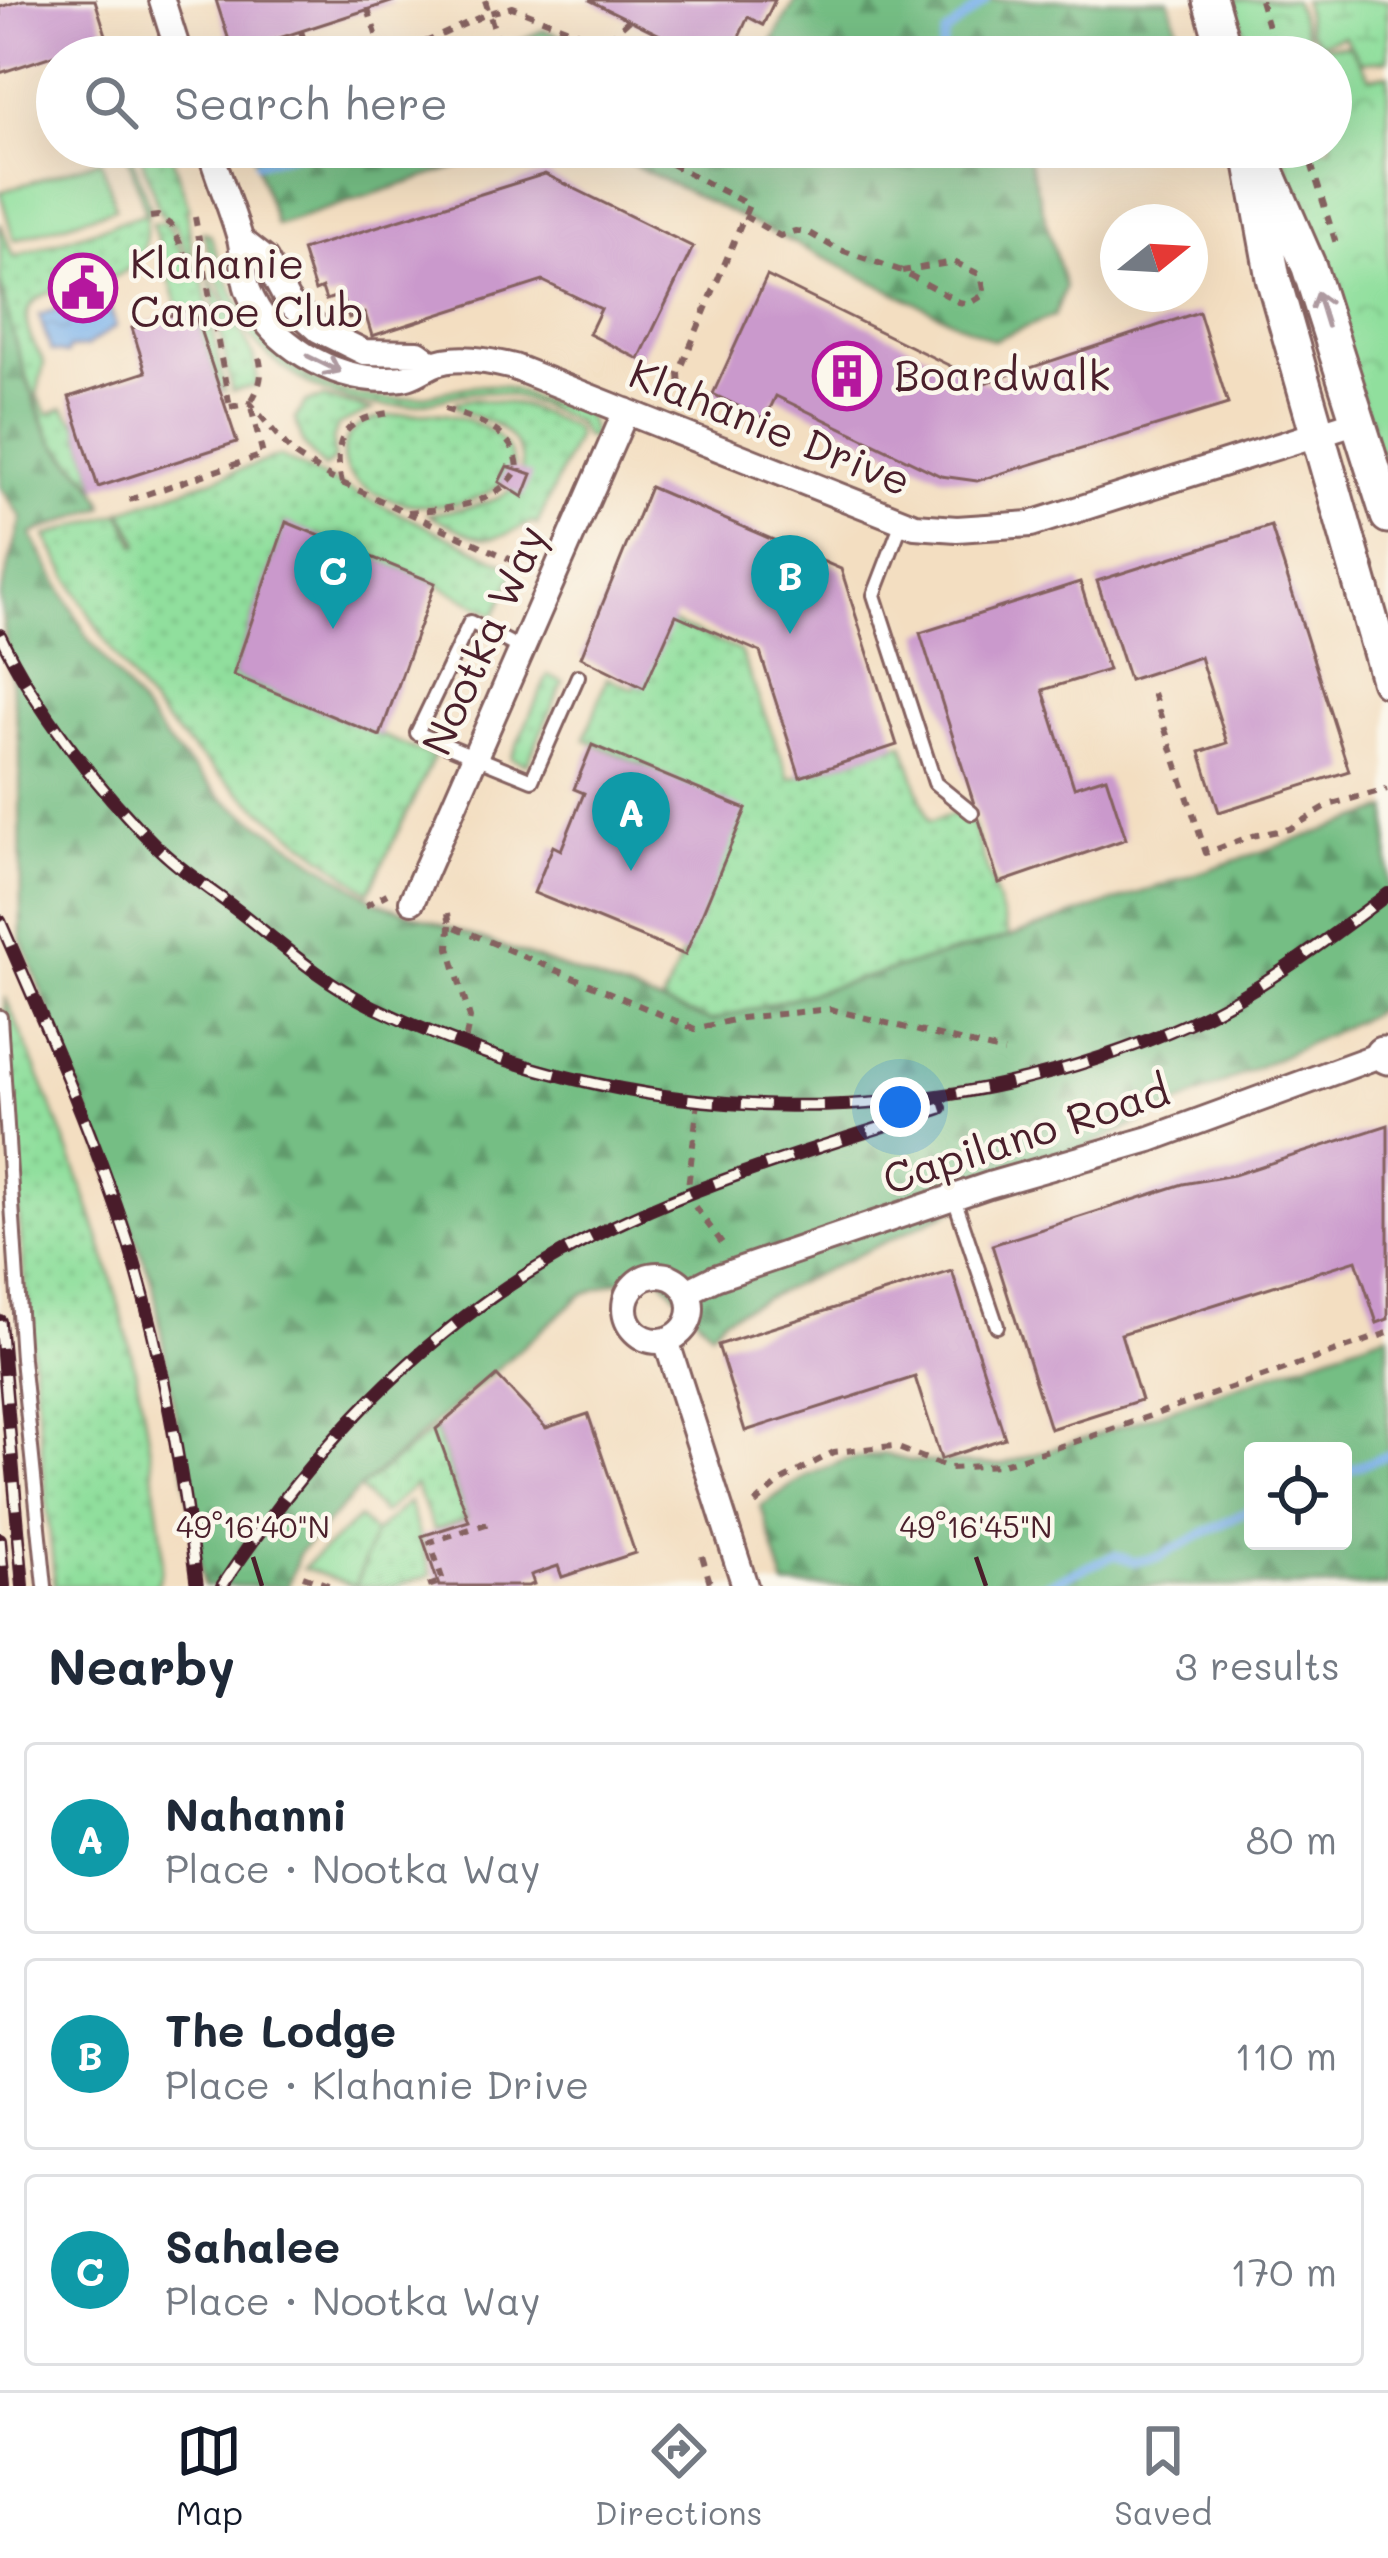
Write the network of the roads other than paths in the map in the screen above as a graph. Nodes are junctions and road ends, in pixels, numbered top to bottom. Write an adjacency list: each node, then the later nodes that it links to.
1 (162, 0): 3 (street)
2 (1210, 0): 4 (main road)
3 (173, 36)
4 (1220, 36)
5 (216, 168): 8 (street, Klahanie Drive)
6 (1256, 168): 10 (main road)
7 (1263, 168): 9 (main road, one-way to 7)
8 (626, 411): 12 (street, Klahanie Drive); 13 (street, Nootka Way)
9 (1358, 421): 10 (street, Klahanie Drive); 11 (main road)
10 (1317, 433): 12 (street, Klahanie Drive); 15 (main road)
11 (1388, 516)
12 (902, 521): 17 (lane)
13 (522, 650): 16 (street, Nootka Way); 16 (lane)
14 (578, 676): 16 (lane)
15 (1388, 680)
16 (474, 760): 18 (street, Nootka Way)
17 (972, 813)
18 (400, 898)
19 (0, 1017): 25 (lane)
20 (1386, 1054): 21 (street, Capilano Road)
21 (954, 1197): 22 (street, Capilano Road); 23 (lane)
22 (687, 1292): 24 (street); 24 (street)
23 (997, 1327)
24 (666, 1340): 26 (street)
25 (45, 1586)
26 (745, 1586)

